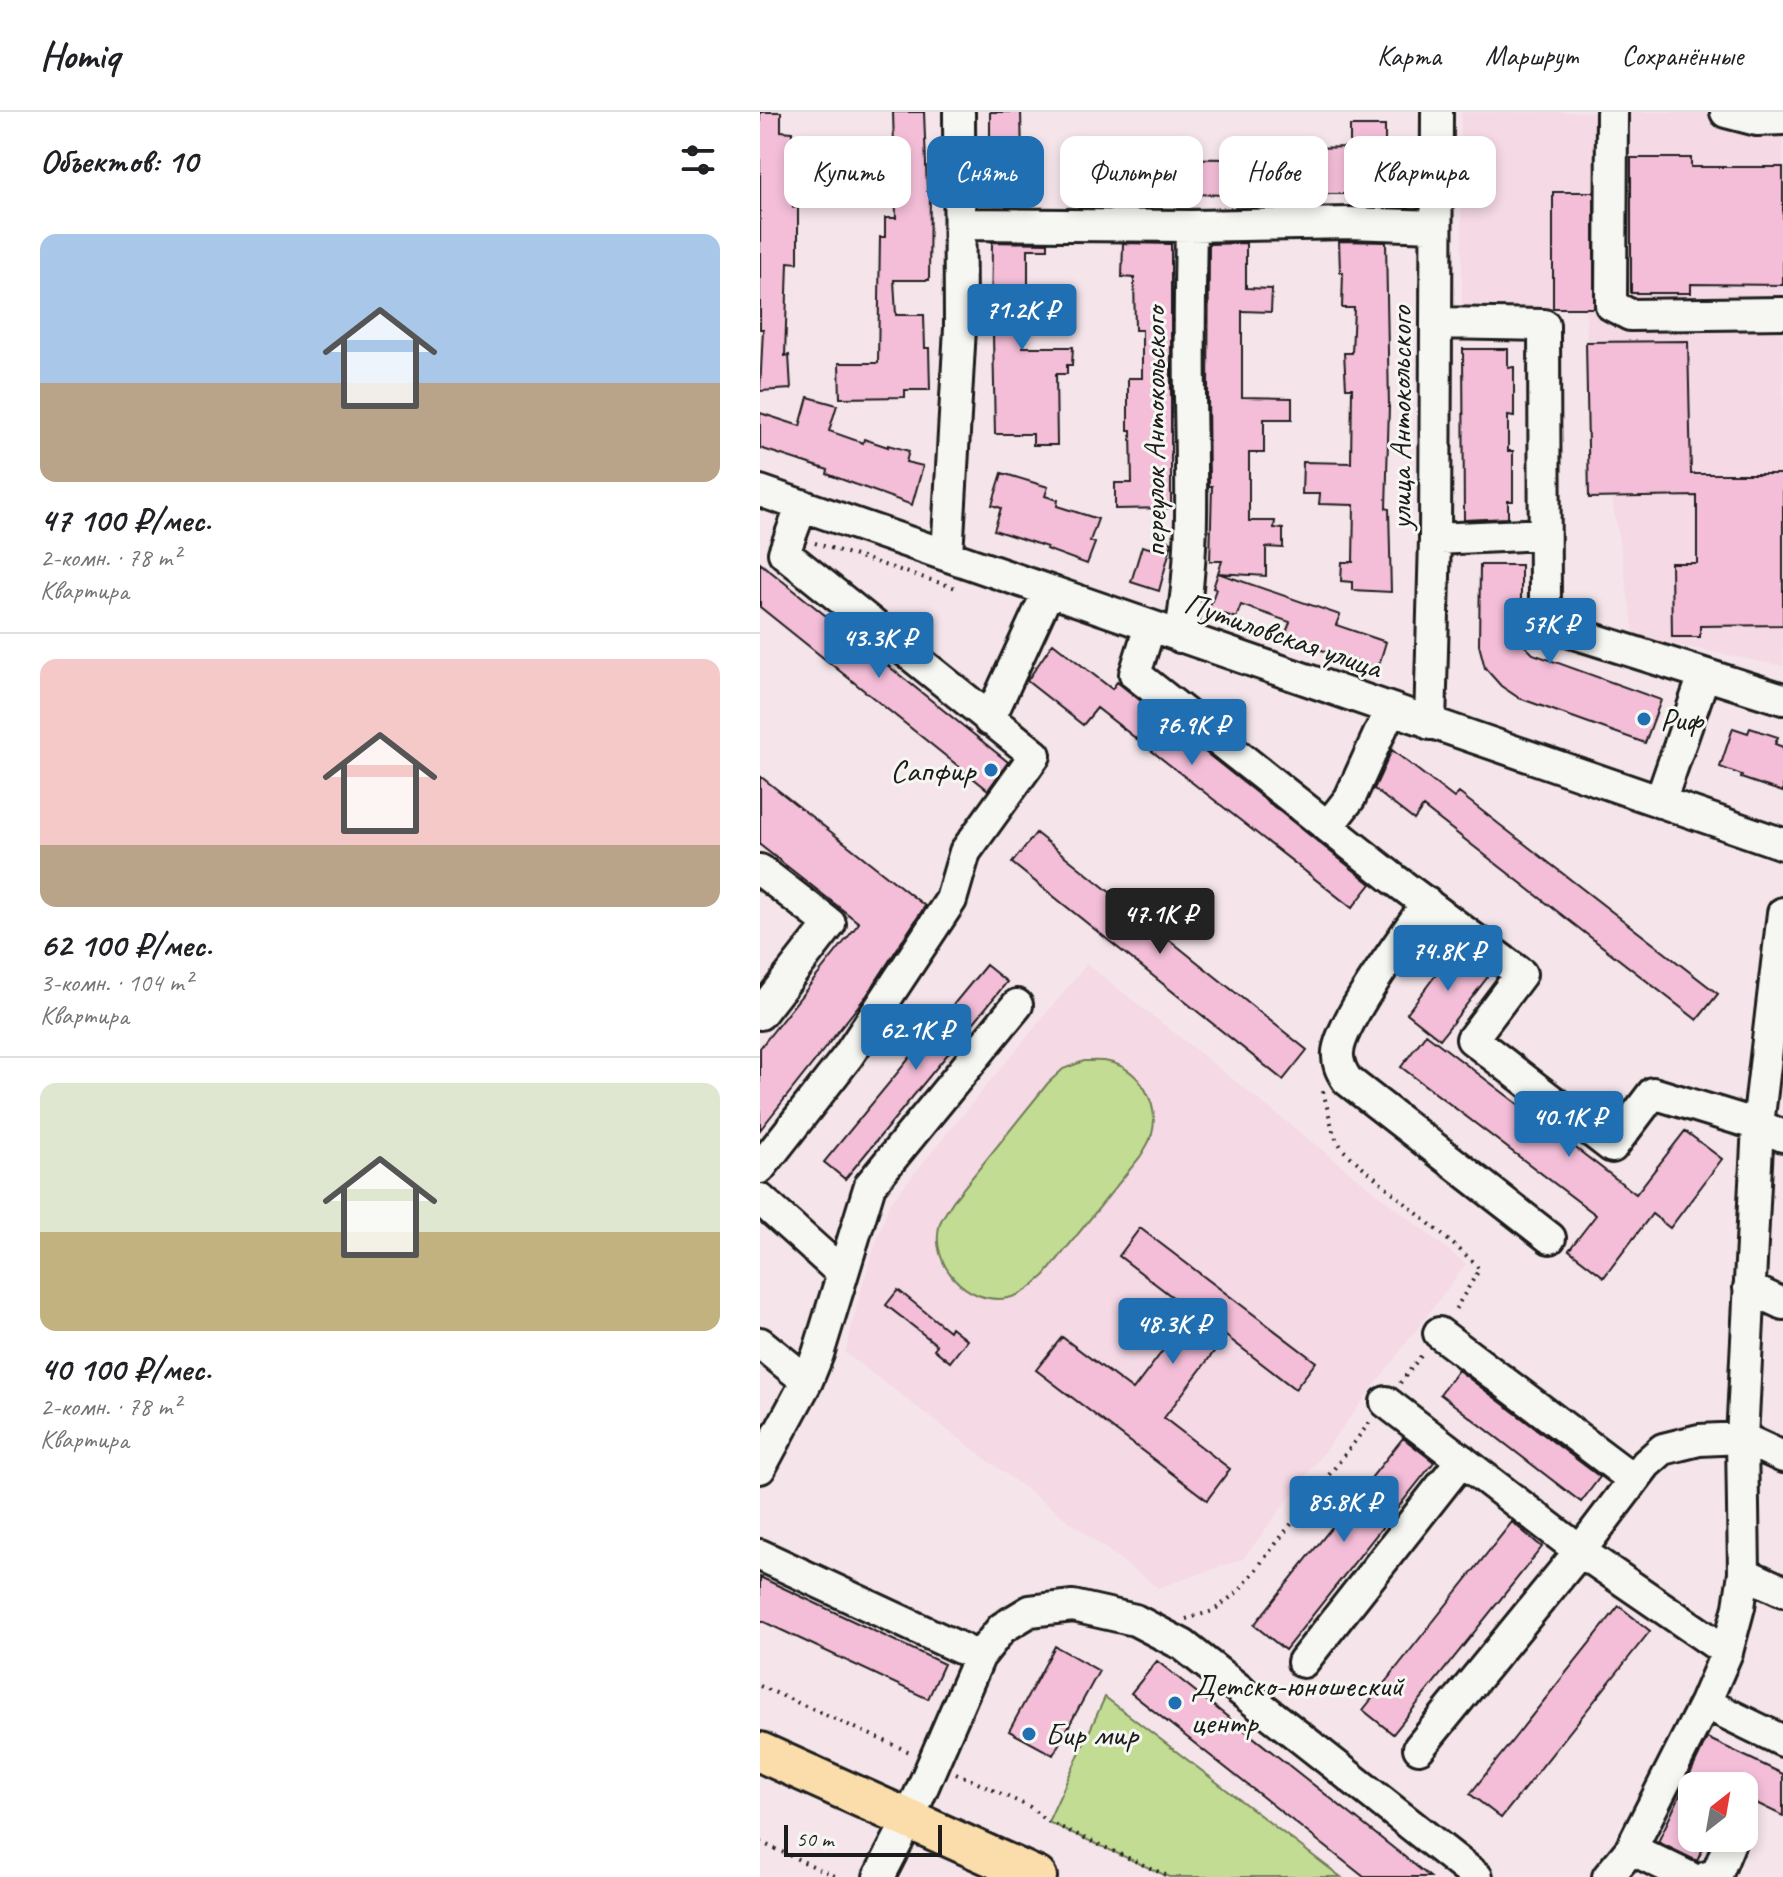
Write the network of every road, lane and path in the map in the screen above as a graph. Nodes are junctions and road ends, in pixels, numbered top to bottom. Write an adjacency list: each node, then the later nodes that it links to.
1 (959, 112): 6 (street)
2 (1437, 112): 8 (street, улица Антокольского)
3 (1612, 112): 9 (street)
4 (1726, 112): 5 (street)
5 (1783, 119)
6 (960, 224): 7 (street); 15 (street)
7 (1191, 226): 8 (street); 18 (street, переулок Антокольского)
8 (1436, 226): 10 (street, улица Антокольского)
9 (1783, 313)
10 (1437, 323): 13 (street); 14 (street, улица Антокольского)
11 (760, 491): 12 (street, Путиловская улица)
12 (802, 505): 15 (street, Путиловская улица); 22 (street)
13 (1544, 534): 14 (street); 19 (street)
14 (1435, 539): 23 (street, улица Антокольского)
15 (947, 555): 16 (street, Путиловская улица)
16 (1048, 592): 17 (street, Путиловская улица); 22 (street)
17 (1150, 626): 18 (street, Путиловская улица); 25 (street)
18 (1180, 637): 21 (street, Путиловская улица)
19 (1704, 675): 20 (street); 24 (street)
20 (1783, 699)
21 (1390, 710): 23 (street, Путиловская улица); 25 (street)
22 (989, 720): 35 (street)
23 (1430, 724): 24 (street, Путиловская улица)
24 (1660, 802): 26 (street, Путиловская улица)
25 (1328, 826): 28 (street)
26 (1783, 844)
27 (760, 870): 32 (street)
28 (1427, 903): 33 (street); 34 (street)
29 (1783, 913): 30 (street)
30 (1778, 994): 34 (street)
31 (1017, 1005): 38 (street)
32 (760, 1014)
33 (1338, 1049): 37 (street); 41 (path)
34 (1770, 1130): 39 (street)
35 (760, 1168)
36 (760, 1199): 38 (street)
37 (1550, 1238)
38 (842, 1273): 43 (street)
39 (1749, 1288): 40 (street); 45 (street)
40 (1783, 1304)
41 (1439, 1333): 44 (path); 49 (street)
42 (760, 1343): 43 (street)
43 (807, 1381): 48 (street)
44 (1386, 1402): 47 (street); 54 (path)
45 (1742, 1438): 46 (street); 49 (street); 52 (street)
46 (1783, 1457)
47 (1462, 1460): 50 (street); 57 (street)
48 (760, 1468)
49 (1634, 1480): 50 (street)
50 (1580, 1551): 55 (street); 61 (street)
51 (760, 1555): 56 (street)
52 (1744, 1573): 53 (street); 55 (street)
53 (1783, 1591)
54 (1184, 1619)
55 (1727, 1652): 59 (street)
56 (979, 1657): 63 (street); 72 (street)
57 (1303, 1662)
58 (760, 1686): 63 (path)
59 (1705, 1703): 60 (street); 66 (street)
60 (1783, 1741)
61 (1419, 1748)
62 (760, 1752): 64 (main road)
63 (934, 1763): 64 (street); 71 (path)
64 (909, 1819): 69 (street); 70 (main road)
65 (760, 1842): 68 (path)
66 (1631, 1849): 73 (street); 74 (street)
67 (1726, 1852): 75 (street)
68 (837, 1877)
69 (879, 1877)
70 (1037, 1877)
71 (1170, 1877)
72 (1477, 1877)
73 (1608, 1877)
74 (1689, 1877)
75 (1707, 1877)

